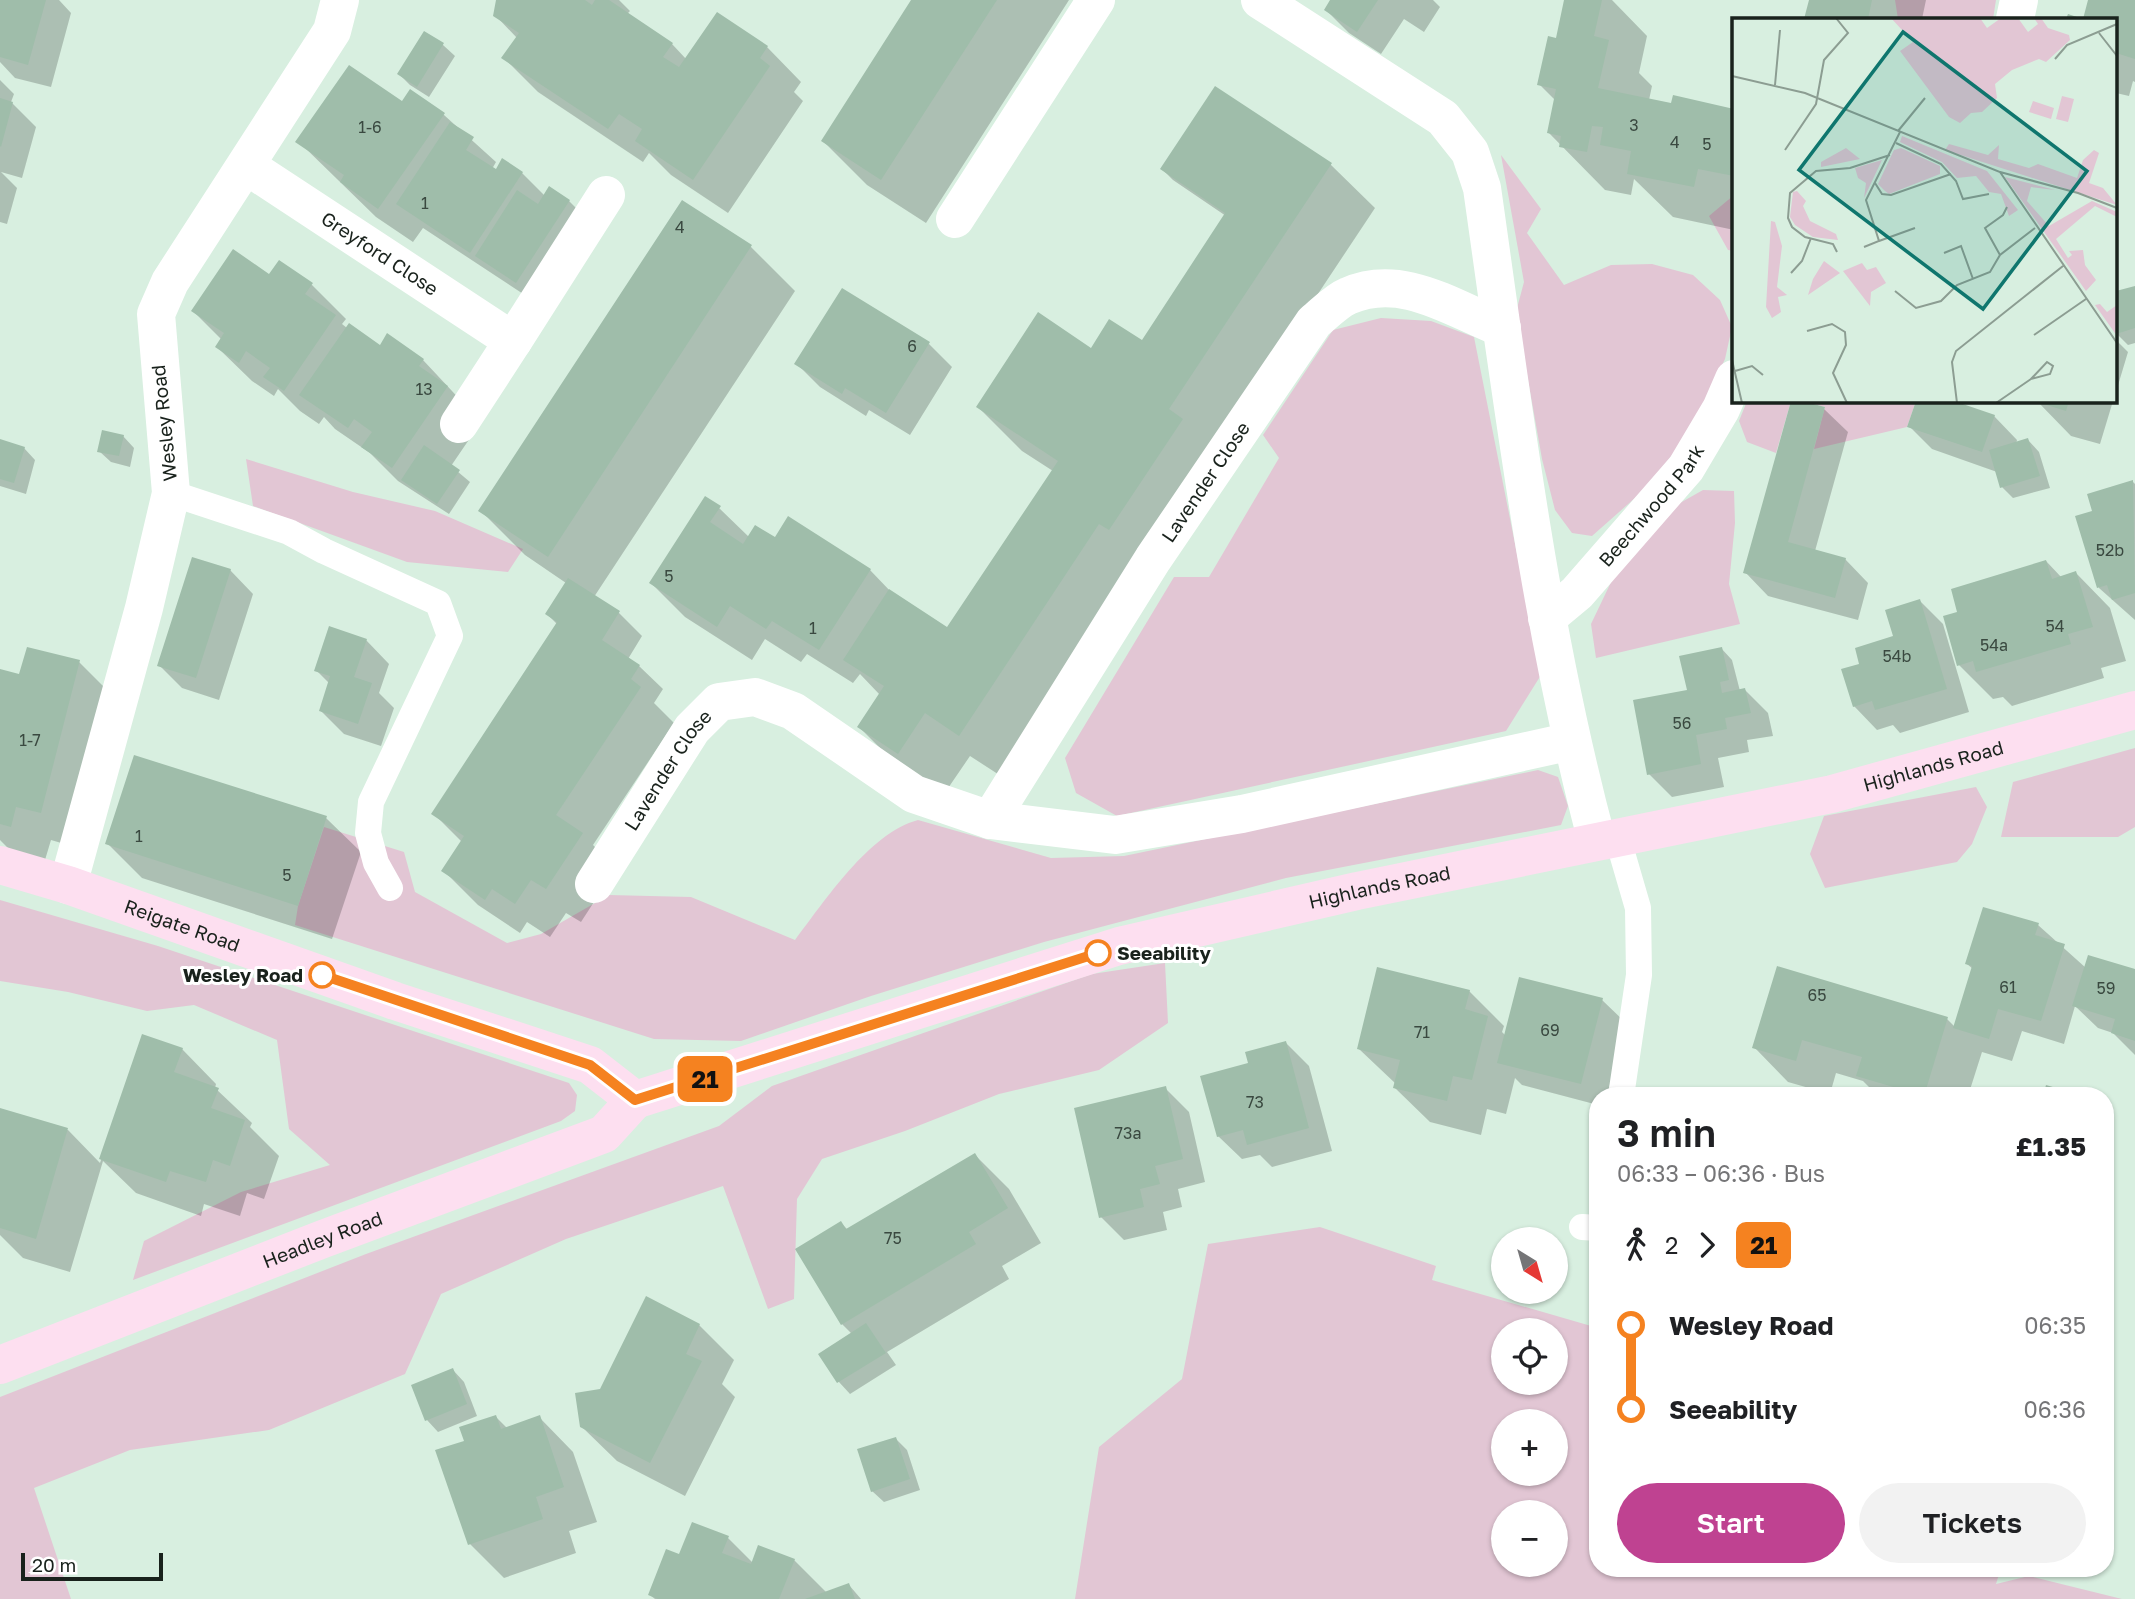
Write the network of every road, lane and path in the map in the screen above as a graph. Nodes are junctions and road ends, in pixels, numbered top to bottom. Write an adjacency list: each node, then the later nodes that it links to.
1 (341, 0): 6 (street, Wesley Road)
2 (1096, 0): 8 (street)
3 (1261, 0): 9 (street)
4 (2019, 0): 5 (street)
5 (2015, 18)
6 (247, 166): 10 (street, Greyford Close); 13 (street, Wesley Road)
7 (606, 195): 10 (street)
8 (955, 219)
9 (1502, 328): 14 (street); 17 (street, Lavender Close)
10 (513, 341): 12 (street)
11 (1732, 384): 14 (street, Beechwood Park)
12 (459, 424)
13 (171, 493): 21 (street, Wesley Road); 22 (lane)
14 (1548, 618): 16 (street)
15 (2135, 710): 18 (main road, Highlands Road)
16 (1572, 741): 17 (street, Lavender Close); 18 (street)
17 (990, 820): 20 (street, Lavender Close)
18 (1607, 839): 23 (lane); 24 (main road, Highlands Road)
19 (0, 865): 21 (main road, Reigate Road)
20 (593, 884)
21 (68, 885): 24 (main road, Reigate Road)
22 (390, 888)
23 (1622, 1087)
24 (635, 1100): 25 (main road, Headley Road)
25 (0, 1365)

